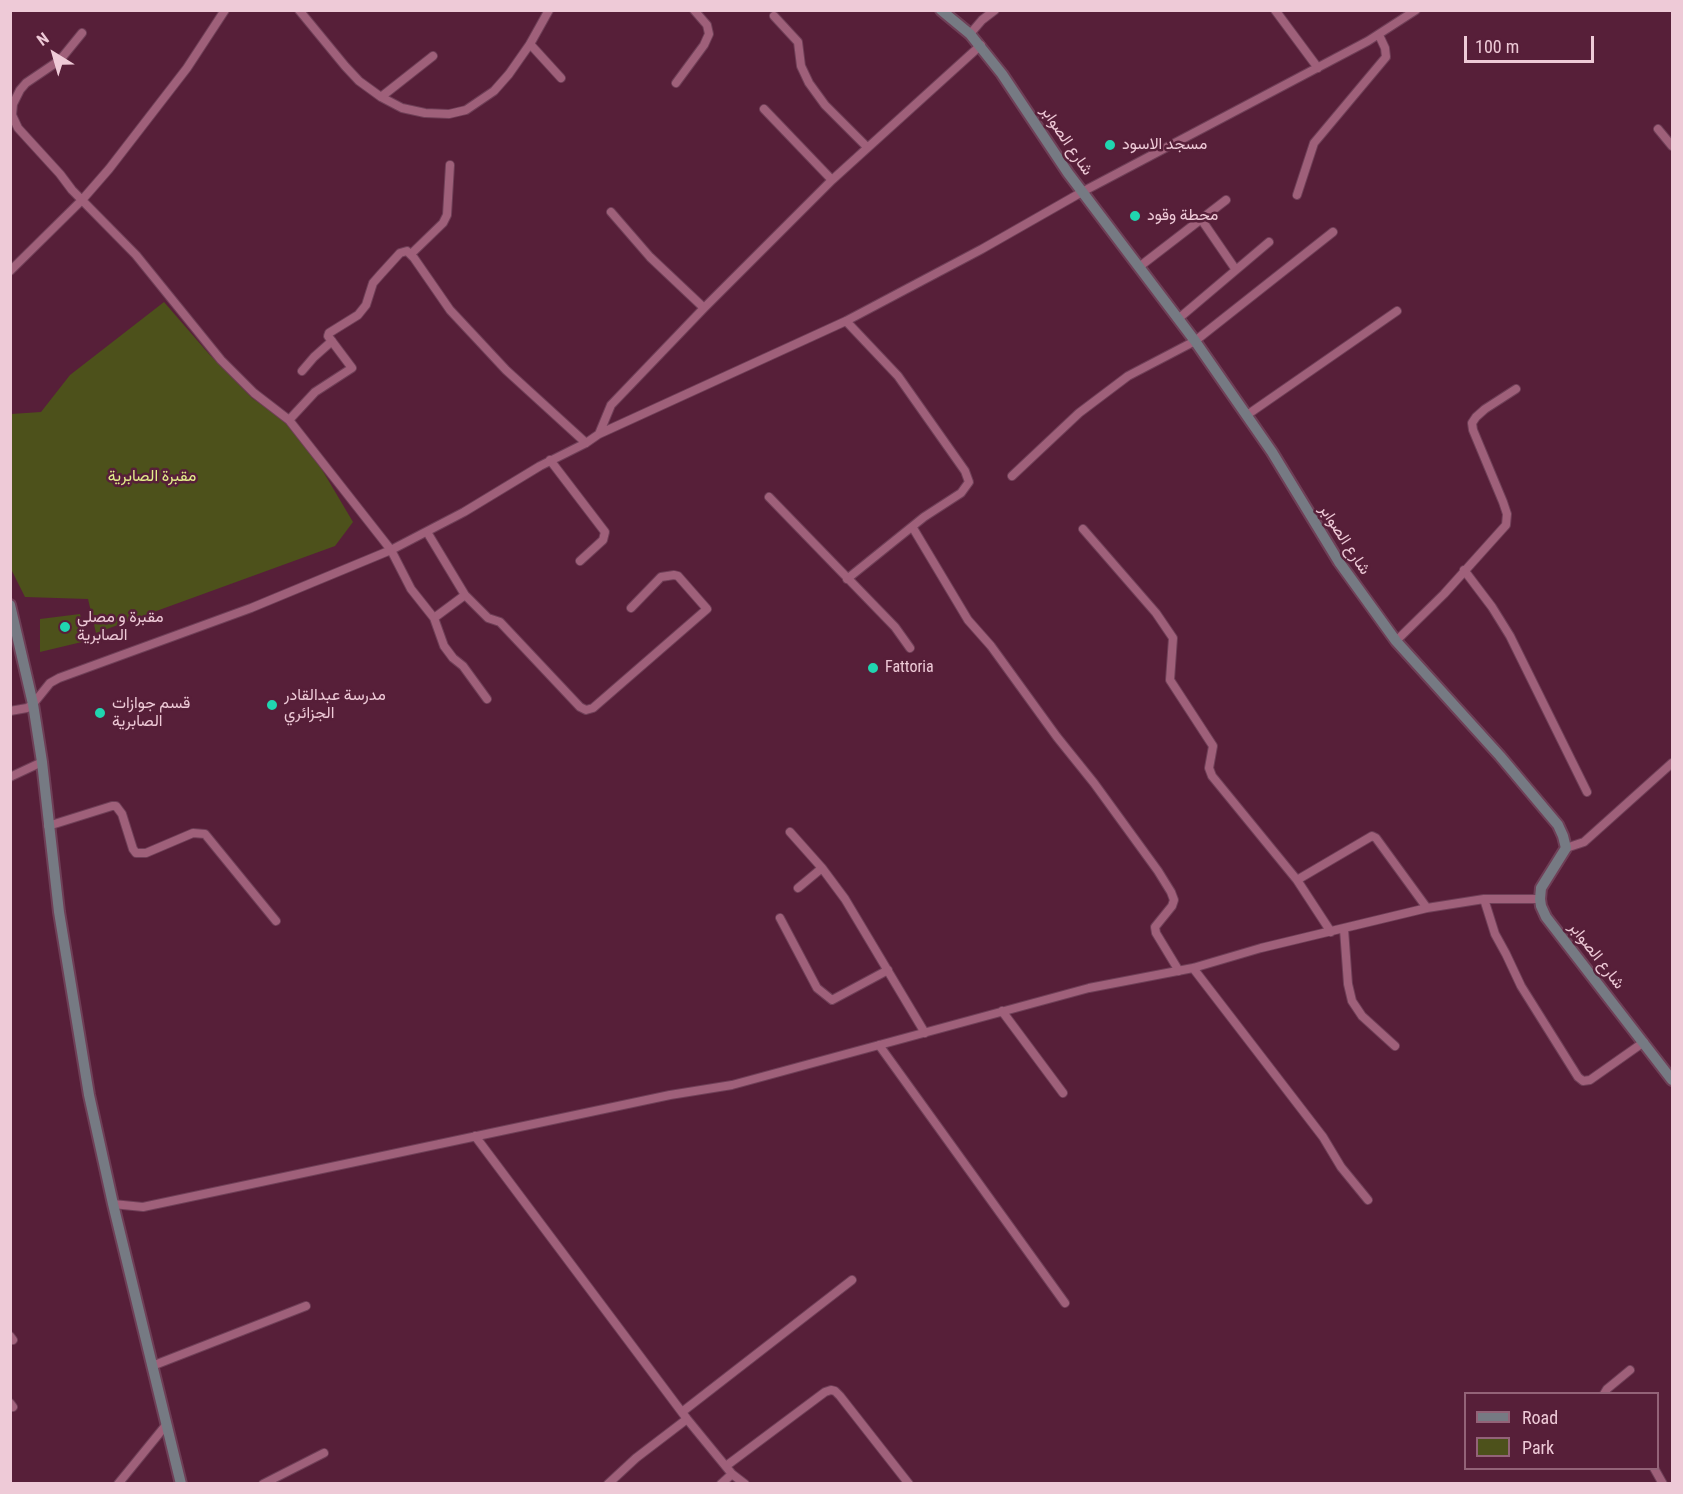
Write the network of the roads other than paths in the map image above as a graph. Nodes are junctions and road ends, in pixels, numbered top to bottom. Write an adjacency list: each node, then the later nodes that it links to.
1 (225, 10): 28 (street)
2 (299, 10): 19 (street)
3 (549, 10): 13 (street)
4 (694, 10): 18 (street)
5 (941, 10): 11 (street, شارع الصوابر)
6 (995, 10): 11 (street)
7 (1275, 10): 16 (street)
8 (1416, 10): 12 (street)
9 (774, 16): 23 (street)
10 (82, 33): 28 (street)
11 (970, 34): 14 (street, شارع الصوابر)
12 (1379, 35): 16 (street); 27 (street)
13 (530, 45): 17 (street); 19 (street)
14 (981, 45): 23 (street); 26 (street, شارع الصوابر)
15 (433, 56): 19 (street)
16 (1318, 68): 26 (street)
17 (561, 78)
18 (676, 83)
19 (381, 97)
20 (764, 109): 25 (street)
21 (1658, 129): 22 (street)
22 (1672, 146)
23 (867, 147): 25 (street)
24 (450, 165): 34 (street)
25 (832, 180): 38 (street)
26 (1082, 192): 35 (street, شارع الصوابر); 41 (street)
27 (1297, 195)
28 (82, 200): 37 (street); 47 (street)
29 (1226, 200): 31 (street)
30 (611, 212): 38 (street)
31 (1200, 219): 35 (street); 36 (street)
32 (1333, 232): 43 (street)
33 (1269, 242): 36 (street)
34 (411, 254): 42 (street); 49 (street)
35 (1139, 267): 40 (street, شارع الصوابر)
36 (1236, 270): 40 (street)
37 (10, 272)
38 (704, 308): 48 (street)
39 (1396, 310): 46 (street)
40 (1178, 319): 43 (street, شارع الصوابر)
41 (846, 321): 48 (street); 53 (street)
42 (332, 341): 44 (street); 47 (street)
43 (1195, 341): 46 (street, شارع الصوابر); 51 (street)
44 (302, 371)
45 (1516, 389): 58 (street)
46 (1246, 415): 64 (street, شارع الصوابر)
47 (289, 420): 56 (street)
48 (599, 434): 49 (street)
49 (586, 443): 50 (street)
50 (550, 460): 55 (street); 57 (street)
51 (1012, 476)
52 (770, 497): 59 (street)
53 (913, 528): 59 (street); 88 (street)
54 (1083, 529): 77 (street)
55 (427, 532): 56 (street); 60 (street)
56 (391, 550): 63 (street); 67 (street)
57 (580, 561)
58 (1464, 570): 64 (street); 72 (street)
59 (847, 579): 65 (street)
60 (465, 595): 62 (street); 63 (street)
61 (10, 605): 67 (street)
62 (631, 608)
63 (434, 618): 66 (street)
64 (1396, 641): 75 (street, شارع الصوابر)
65 (910, 648)
66 (487, 699)
67 (33, 704): 68 (street); 69 (street)
68 (10, 711)
69 (42, 762): 71 (street); 73 (street)
70 (1672, 763): 75 (street)
71 (10, 777)
72 (1587, 792)
73 (48, 826): 83 (street); 98 (street)
74 (790, 832): 76 (street)
75 (1566, 848): 80 (street)
76 (822, 868): 78 (street); 87 (street)
77 (1297, 880): 81 (street); 85 (street)
78 (798, 888)
79 (1484, 898): 80 (street); 81 (street); 91 (street)
80 (1540, 899): 91 (street, شارع الصوابر)
81 (1427, 908): 84 (street)
82 (780, 918): 87 (street)
83 (276, 921)
84 (1344, 929): 85 (street); 93 (street)
85 (1331, 932): 86 (street)
86 (1193, 968): 88 (street); 97 (street)
87 (888, 970): 90 (street)
88 (1179, 971): 89 (street)
89 (1002, 1011): 90 (street); 95 (street)
90 (925, 1033): 92 (street)
91 (1644, 1042): 94 (street, شارع الصوابر)
92 (879, 1045): 96 (street); 100 (street)
93 (1395, 1046)
94 (1672, 1080)
95 (1063, 1093)
96 (475, 1136): 98 (street); 105 (street)
97 (1368, 1200)
98 (113, 1204): 102 (street)
99 (852, 1280): 105 (street)
100 (1065, 1303)
101 (306, 1306): 102 (street)
102 (152, 1366): 106 (street)
103 (1630, 1370): 104 (street)
104 (1605, 1392)
105 (685, 1416): 108 (street); 114 (street)
106 (166, 1425): 111 (street); 112 (street)
107 (324, 1453): 113 (street)
108 (726, 1466): 110 (street); 117 (street)
109 (1655, 1470): 118 (street)
110 (732, 1474): 115 (street); 116 (street)
111 (118, 1484)
112 (181, 1484)
113 (263, 1484)
114 (608, 1484)
115 (721, 1484)
116 (745, 1484)
117 (909, 1484)
118 (1663, 1484)

